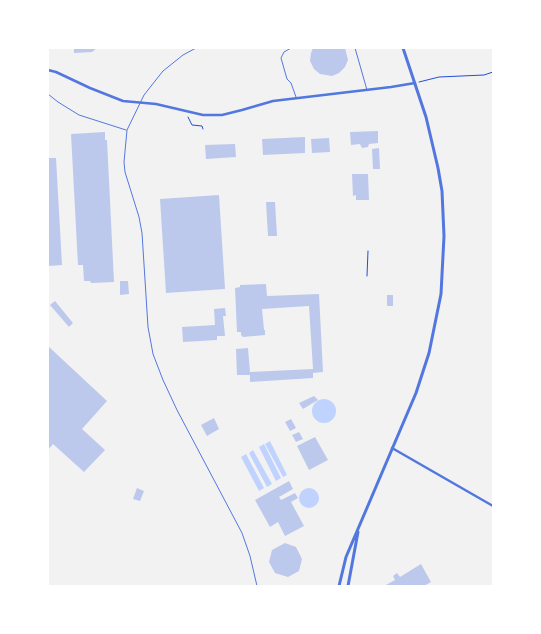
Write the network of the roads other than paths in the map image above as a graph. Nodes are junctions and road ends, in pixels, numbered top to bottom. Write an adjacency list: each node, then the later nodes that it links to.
1 (196, 48): 10 (lane)
2 (291, 48): 9 (lane)
3 (355, 48): 7 (lane)
4 (403, 48): 6 (street)
5 (48, 70): 9 (street)
6 (415, 83): 7 (street); 11 (street)
7 (367, 90): 9 (street)
8 (48, 94): 10 (lane)
9 (296, 98)
10 (127, 130): 14 (lane)
11 (392, 448): 12 (street); 13 (street)
12 (493, 506)
13 (360, 524): 15 (street); 16 (street)
14 (257, 586)
15 (339, 586)
16 (348, 586)

